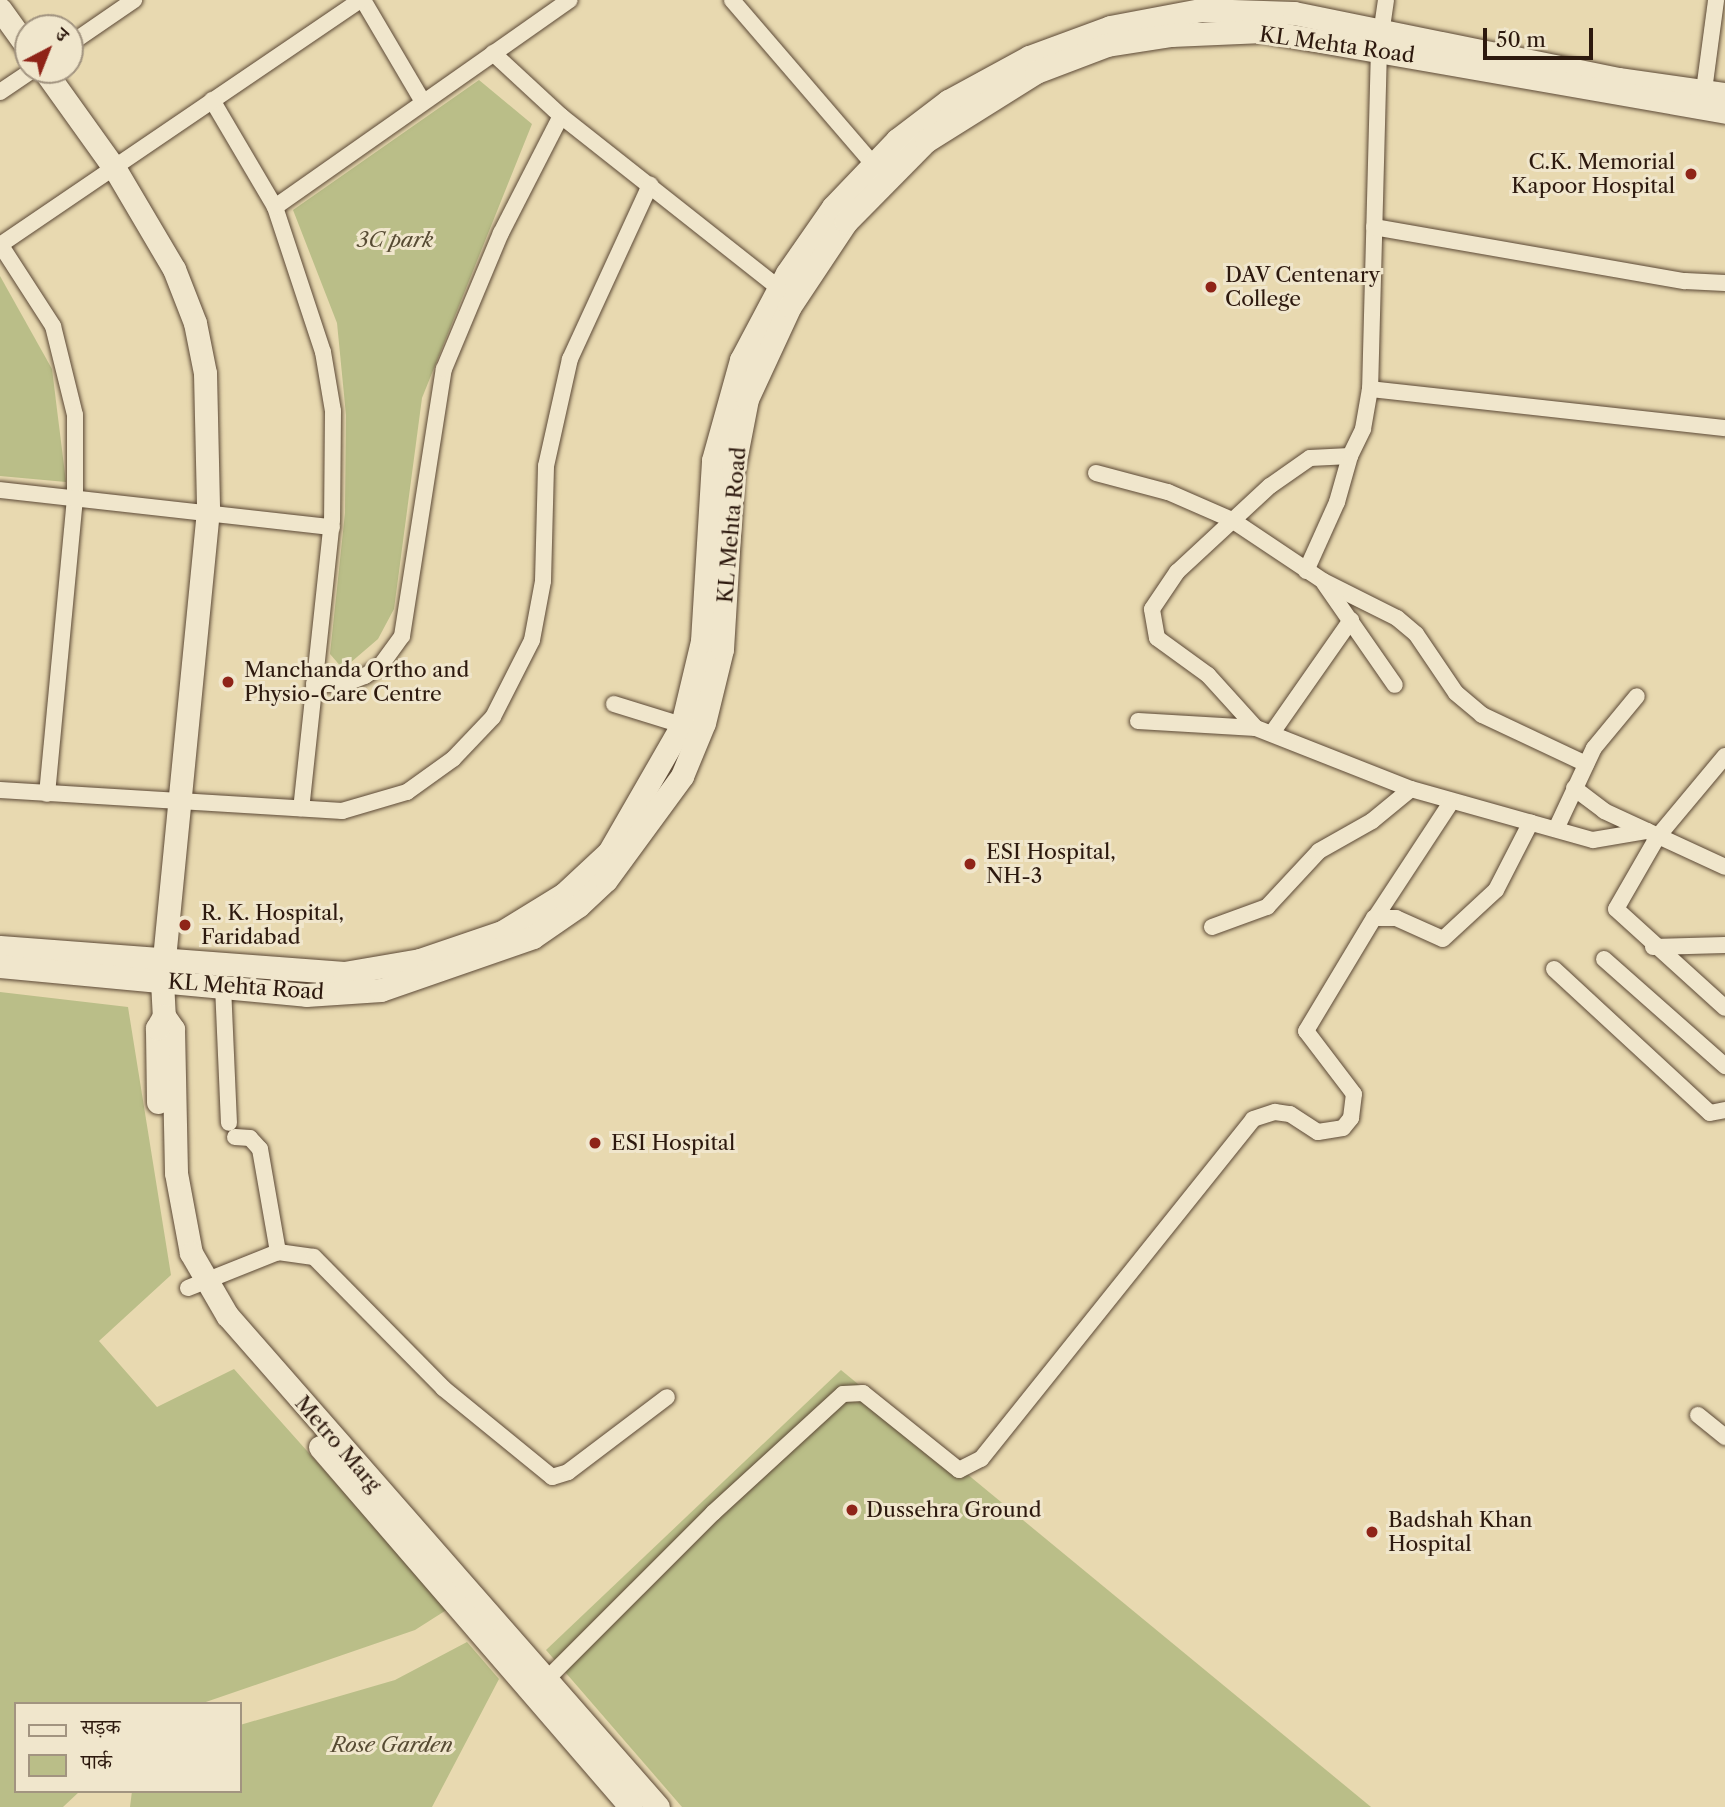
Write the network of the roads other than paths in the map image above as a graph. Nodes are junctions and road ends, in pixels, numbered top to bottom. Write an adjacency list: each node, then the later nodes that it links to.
1 (135, 0): 9 (street)
2 (362, 0): 14 (street); 15 (street)
3 (570, 0): 11 (street)
4 (732, 0): 19 (street)
5 (1386, 0): 10 (street)
6 (1716, 0): 13 (street)
7 (0, 9): 8 (street)
8 (14, 28)
9 (84, 35)
10 (1380, 39): 13 (street, KL Mehta Road); 19 (street, KL Mehta Road); 22 (street)
11 (493, 53): 15 (street); 17 (street)
12 (54, 84): 18 (street, Metro Marg)
13 (1710, 98): 16 (street, KL Mehta Road)
14 (212, 100): 18 (street); 21 (street)
15 (423, 102): 21 (street)
16 (1725, 112)
17 (561, 116): 20 (street); 38 (street)
18 (115, 169): 23 (street); 32 (street, Metro Marg)
19 (880, 173): 25 (street, KL Mehta Road); 68 (street, KL Mehta Road)
20 (650, 185): 25 (street); 54 (street)
21 (275, 207): 34 (street)
22 (1374, 227): 24 (street); 26 (street)
23 (0, 245): 31 (street)
24 (1725, 283)
25 (779, 288): 43 (street, KL Mehta Road)
26 (1370, 389): 27 (street); 28 (street)
27 (1725, 428)
28 (1350, 456): 33 (street); 35 (street)
29 (1096, 473): 33 (street)
30 (0, 490): 31 (street)
31 (75, 498): 32 (street); 51 (street)
32 (208, 510): 34 (street); 53 (street, Metro Marg)
33 (1232, 520): 35 (street); 44 (street)
34 (332, 527): 38 (street)
35 (1306, 571): 36 (street)
36 (1323, 581): 37 (street); 47 (street)
37 (1351, 620): 39 (street); 45 (street)
38 (314, 684): 54 (street)
39 (1395, 685)
40 (1637, 696): 47 (street)
41 (614, 704): 43 (street)
42 (1138, 721): 44 (street)
43 (682, 725): 67 (street, KL Mehta Road)
44 (1256, 728): 45 (street)
45 (1272, 733): 49 (street)
46 (1725, 756): 57 (street)
47 (1586, 764): 48 (street)
48 (1574, 788): 56 (street); 57 (street)
49 (1410, 789): 52 (street); 60 (street)
50 (0, 790): 51 (street)
51 (47, 794): 53 (street)
52 (1452, 801): 55 (street); 59 (street)
53 (182, 804): 54 (street); 67 (street, Metro Marg)
54 (301, 808)
55 (1531, 822): 56 (street); 59 (street)
56 (1556, 829): 57 (street)
57 (1652, 833): 58 (street); 63 (street)
58 (1725, 867)
59 (1377, 915): 77 (street)
60 (1212, 927)
61 (1725, 946): 63 (street)
62 (0, 947): 67 (street, KL Mehta Road)
63 (1653, 947): 69 (street)
64 (1604, 959): 70 (street)
65 (0, 966): 67 (street, KL Mehta Road)
66 (1554, 969): 71 (street)
67 (163, 972): 68 (street, KL Mehta Road); 73 (street, Metro Marg)
68 (223, 986): 72 (street)
69 (1725, 1008)
70 (1725, 1066)
71 (1725, 1110)
72 (278, 1252): 73 (street); 74 (street)
73 (195, 1284): 77 (street, Metro Marg); 78 (street, Metro Marg)
74 (667, 1397)
75 (1698, 1415): 76 (street)
76 (1725, 1437)
77 (544, 1682): 79 (street, Metro Marg)
78 (631, 1807)
79 (658, 1807)

